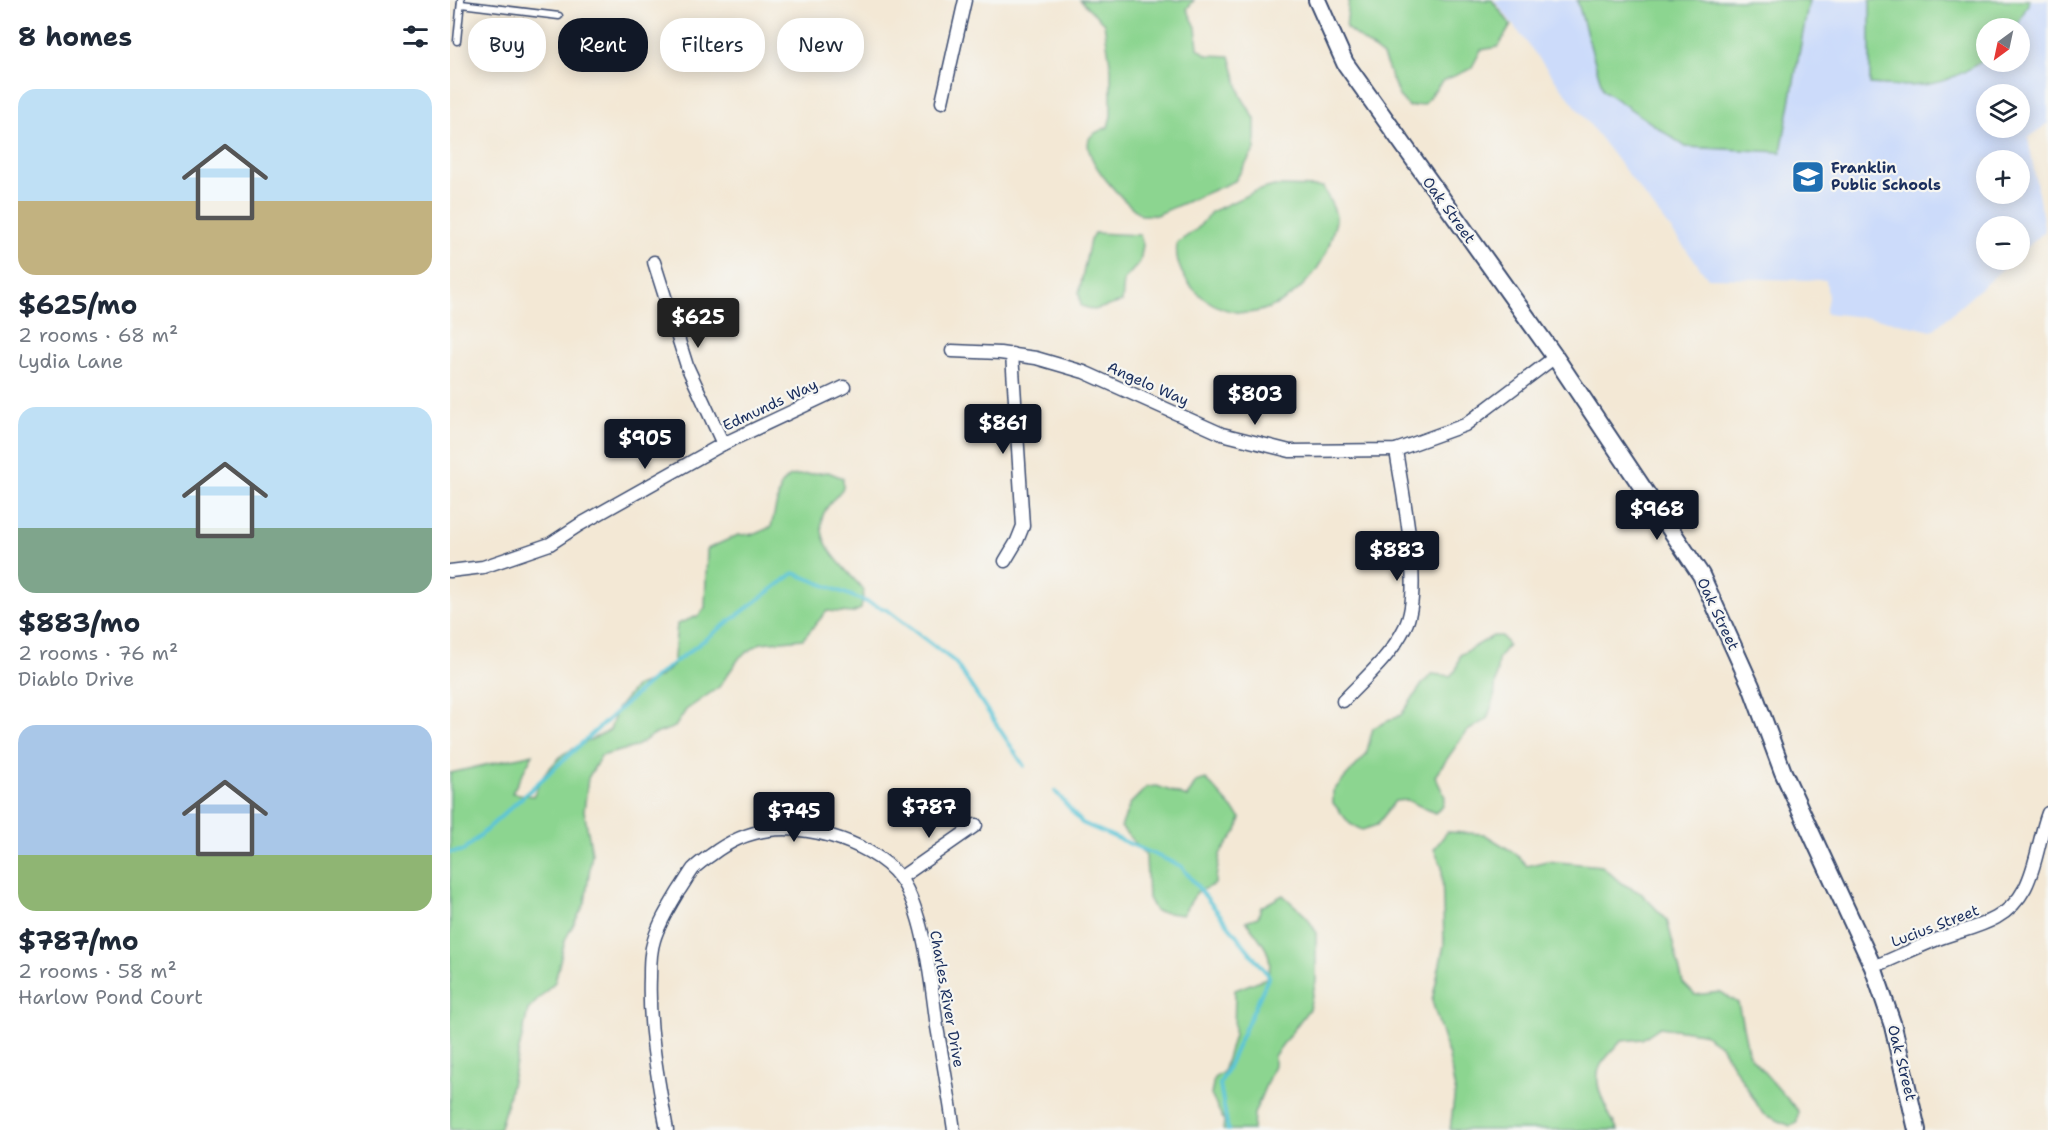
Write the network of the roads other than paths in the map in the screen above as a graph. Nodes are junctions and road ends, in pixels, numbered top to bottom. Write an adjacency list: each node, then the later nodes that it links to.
1 (965, 0): 6 (street)
2 (1317, 0): 10 (main road, Oak Street)
3 (461, 2): 4 (lane); 5 (lane)
4 (559, 16)
5 (457, 41)
6 (942, 102)
7 (654, 262): 12 (street)
8 (952, 351): 9 (street, Angelo Way)
9 (1012, 354): 13 (street, Angelo Way); 14 (street)
10 (1555, 357): 13 (street, Angelo Way); 20 (main road, Oak Street)
11 (844, 387): 12 (street, Edmunds Way)
12 (723, 444): 15 (street, Edmunds Way)
13 (1396, 450): 16 (street)
14 (1005, 561)
15 (450, 570)
16 (1343, 701)
17 (2048, 813): 20 (street, Lucius Street)
18 (976, 825): 19 (street)
19 (900, 878): 21 (street, Charles River Drive); 22 (street, Charles River Drive)
20 (1874, 967): 23 (main road, Oak Street)
21 (667, 1130)
22 (954, 1130)
23 (1917, 1130)

